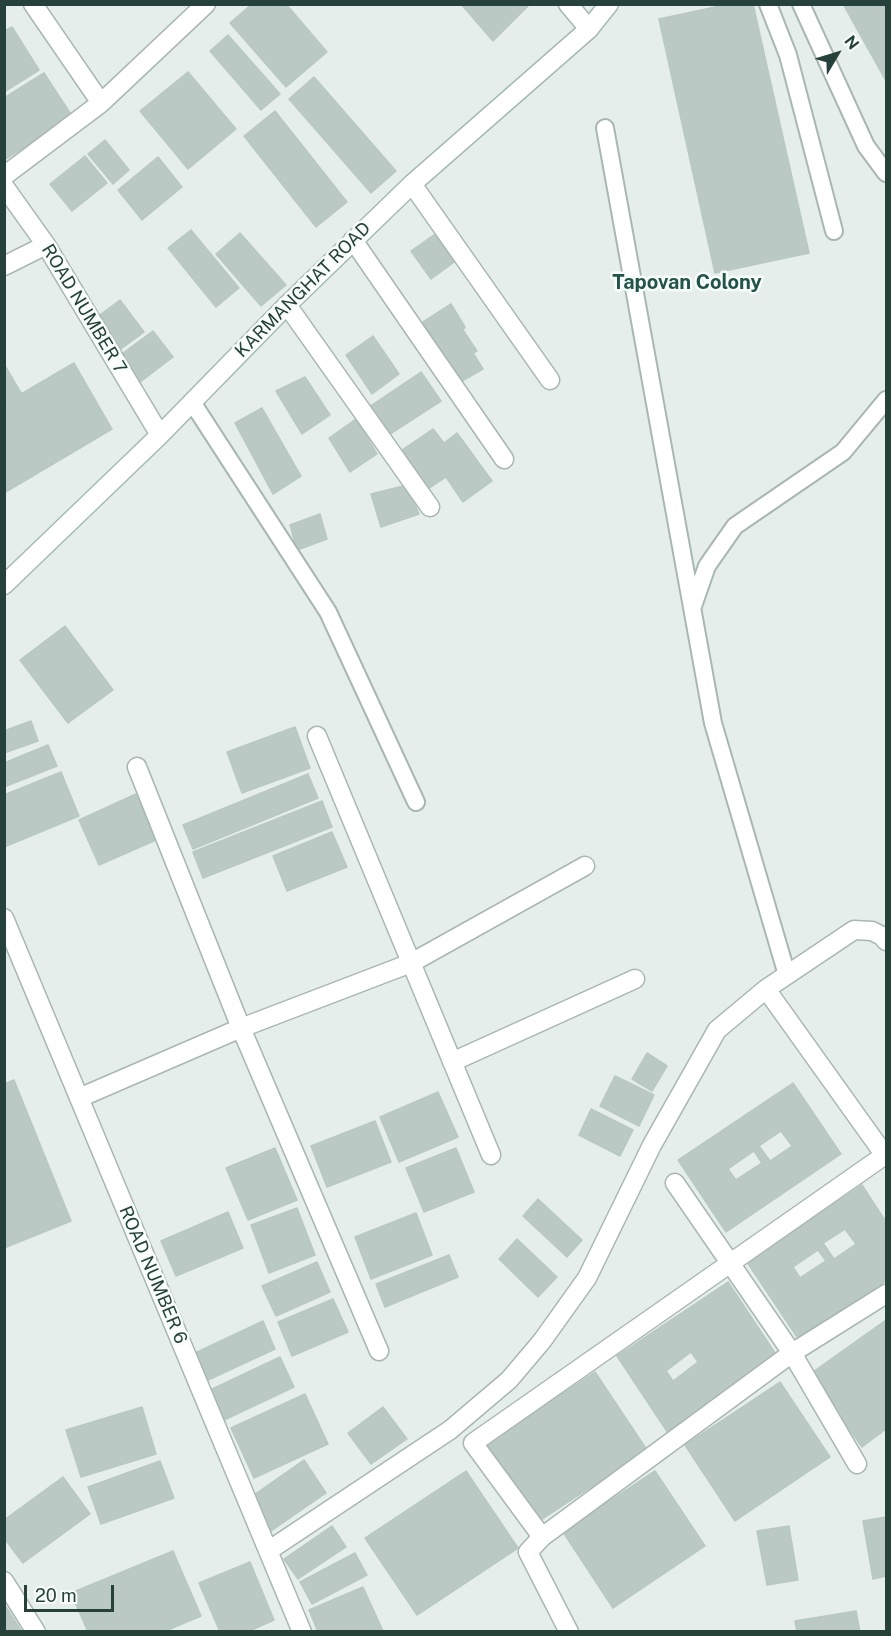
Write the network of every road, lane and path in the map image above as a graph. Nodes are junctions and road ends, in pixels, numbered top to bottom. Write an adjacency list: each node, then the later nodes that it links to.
1 (33, 4): 8 (street)
2 (206, 4): 8 (street)
3 (568, 4): 7 (street)
4 (609, 4): 7 (street, KARMANGHAT ROAD)
5 (768, 4): 14 (lane)
6 (801, 4): 10 (lane)
7 (589, 29): 12 (street, KARMANGHAT ROAD)
8 (101, 103): 11 (street)
9 (605, 129): 26 (lane)
10 (886, 173)
11 (4, 176)
12 (412, 184): 15 (street, KARMANGHAT ROAD); 19 (street)
13 (4, 186): 16 (street, ROAD NUMBER 7)
14 (834, 231)
15 (353, 240): 18 (street, KARMANGHAT ROAD); 23 (street)
16 (46, 245): 17 (street); 22 (street, ROAD NUMBER 7)
17 (4, 266)
18 (287, 305): 21 (street, KARMANGHAT ROAD); 24 (street)
19 (550, 380)
20 (886, 400): 26 (lane)
21 (192, 402): 22 (street, KARMANGHAT ROAD); 29 (lane)
22 (160, 435): 25 (street, KARMANGHAT ROAD)
23 (504, 459)
24 (430, 507)
25 (4, 585)
26 (692, 608): 34 (lane)
27 (317, 736): 33 (street)
28 (137, 767): 37 (street)
29 (416, 802)
30 (585, 866): 33 (street)
31 (4, 918): 39 (street, ROAD NUMBER 6)
32 (886, 941): 34 (street)
33 (411, 963): 37 (street); 38 (street)
34 (787, 975): 36 (street)
35 (635, 980): 38 (street)
36 (766, 989): 41 (street); 49 (street)
37 (241, 1028): 39 (street); 45 (street)
38 (452, 1062): 40 (street)
39 (80, 1098): 49 (street, ROAD NUMBER 6)
40 (491, 1155)
41 (886, 1156): 43 (street)
42 (675, 1183): 43 (street)
43 (731, 1264): 46 (street); 48 (street)
44 (886, 1294): 46 (street)
45 (379, 1351)
46 (792, 1353): 47 (street); 48 (street)
47 (857, 1464)
48 (542, 1537): 53 (street)
49 (268, 1551): 52 (street, ROAD NUMBER 6)
50 (4, 1581): 51 (street)
51 (36, 1632)
52 (302, 1632)
53 (569, 1632)

